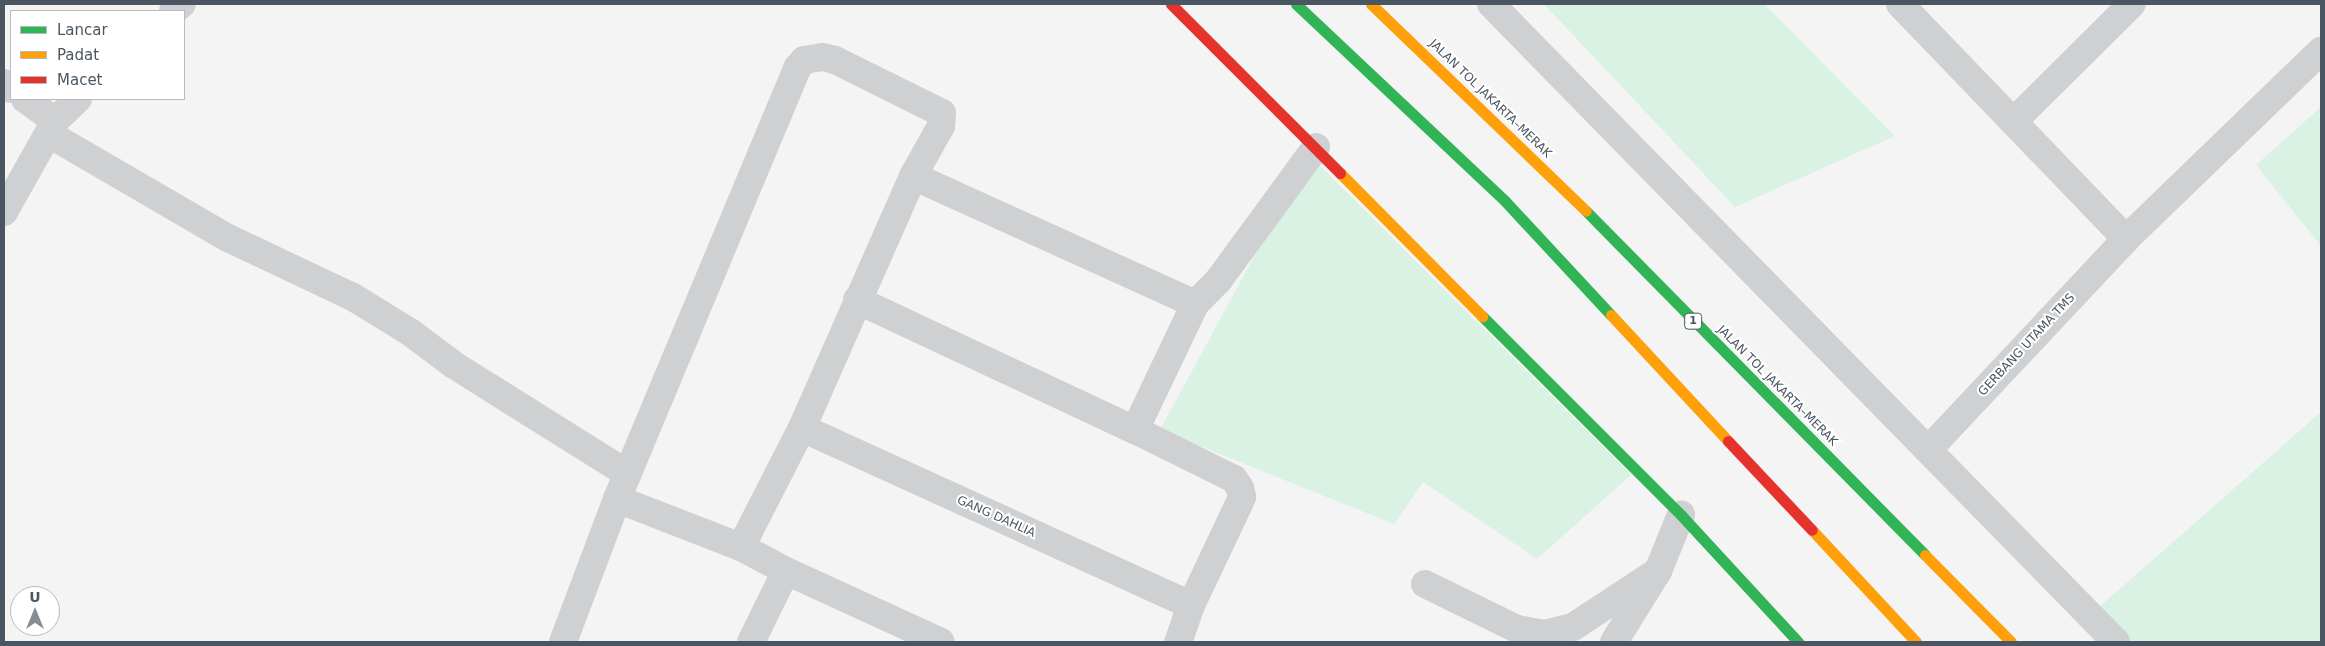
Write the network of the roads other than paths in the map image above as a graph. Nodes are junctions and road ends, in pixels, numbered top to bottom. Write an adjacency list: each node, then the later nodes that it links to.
1 (1171, 4): 12 (main road)
2 (1296, 4): 35 (main road)
3 (1371, 4): 36 (main road, JALAN TOL JAKARTA–MERAK / 1)
4 (1491, 4): 20 (street)
5 (1900, 4): 10 (street)
6 (2132, 4): 10 (street)
7 (2321, 51): 15 (street, GERBANG UTAMA TMS)
8 (26, 100): 11 (street)
9 (77, 100): 11 (street)
10 (2014, 121): 15 (street)
11 (52, 127): 14 (street); 21 (street)
12 (1316, 147): 17 (street); 23 (main road)
13 (913, 176): 16 (street); 17 (street); 21 (street)
14 (4, 212)
15 (2126, 239): 20 (street, GERBANG UTAMA TMS)
16 (857, 300): 18 (street); 19 (street)
17 (1195, 304): 19 (street)
18 (802, 428): 24 (street); 28 (street, GANG DAHLIA)
19 (1135, 430): 28 (street)
20 (1928, 450): 37 (street)
21 (628, 474): 22 (street)
22 (617, 499): 24 (street); 30 (street)
23 (1681, 515): 25 (street); 34 (main road)
24 (741, 547): 26 (street)
25 (1658, 571): 27 (street); 33 (street)
26 (786, 572): 31 (street); 32 (street)
27 (1425, 584)
28 (1191, 605): 29 (street)
29 (1187, 639)
30 (563, 642)
31 (751, 642)
32 (941, 642)
33 (1614, 642)
34 (1798, 642)
35 (1916, 642)
36 (2011, 642)
37 (2116, 642)

